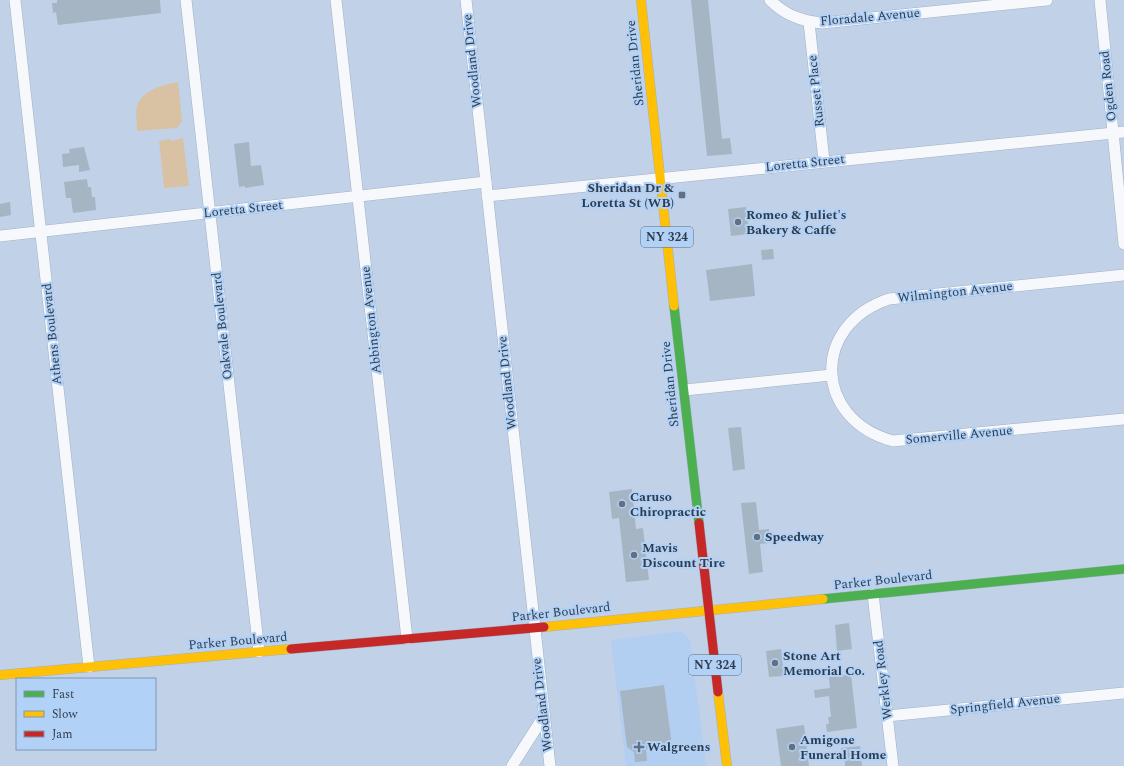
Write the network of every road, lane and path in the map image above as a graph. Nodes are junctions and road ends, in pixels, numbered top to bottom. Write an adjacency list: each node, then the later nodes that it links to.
1 (15, 0): 17 (street, Athens Boulevard)
2 (186, 0): 16 (street, Oakvale Boulevard)
3 (336, 0): 14 (street, Abbington Avenue)
4 (466, 0): 13 (street, Woodland Drive)
5 (641, 0): 12 (street, Sheridan Drive / NY 324)
6 (770, 0): 9 (street, Floradale Avenue)
7 (1046, 0): 9 (street, Floradale Avenue)
8 (1100, 0): 10 (street, Ogden Road)
9 (809, 22): 11 (street, Russet Place)
10 (1118, 132): 11 (street, Loretta Street); 19 (street, Ogden Road)
11 (824, 161): 12 (street, Loretta Street)
12 (661, 178): 15 (street, Loretta Street); 22 (street, Sheridan Drive / NY 324)
13 (486, 182): 14 (street, Loretta Street); 15 (street, Woodland Drive)
14 (357, 196): 16 (street, Loretta Street); 28 (street, Abbington Avenue)
15 (487, 196): 27 (street, Woodland Drive)
16 (210, 213): 17 (street, Loretta Street); 29 (street, Oakvale Boulevard)
17 (41, 232): 18 (street, Loretta Street); 30 (street, Athens Boulevard)
18 (0, 236)
19 (1124, 244)
20 (1124, 275): 21 (street, Wilmington Avenue)
21 (831, 375): 22 (street); 23 (street, Somerville Avenue)
22 (684, 390): 26 (street, Sheridan Drive / NY 324)
23 (1124, 419)
24 (1124, 569): 25 (street, Parker Boulevard)
25 (873, 594): 26 (street, Parker Boulevard); 34 (street, Werkley Road)
26 (709, 611): 27 (street, Parker Boulevard); 37 (street, Sheridan Drive / NY 324)
27 (533, 628): 28 (street, Parker Boulevard); 33 (street, Woodland Drive)
28 (407, 639): 29 (street, Parker Boulevard)
29 (259, 652): 30 (street, Parker Boulevard)
30 (89, 667): 31 (street, Parker Boulevard)
31 (0, 675)
32 (1124, 693): 34 (street, Springfield Avenue)
33 (544, 716): 35 (street); 36 (street, Woodland Drive)
34 (887, 716): 38 (street, Werkley Road)
35 (512, 766)
36 (550, 766)
37 (728, 766)
38 (893, 766)

